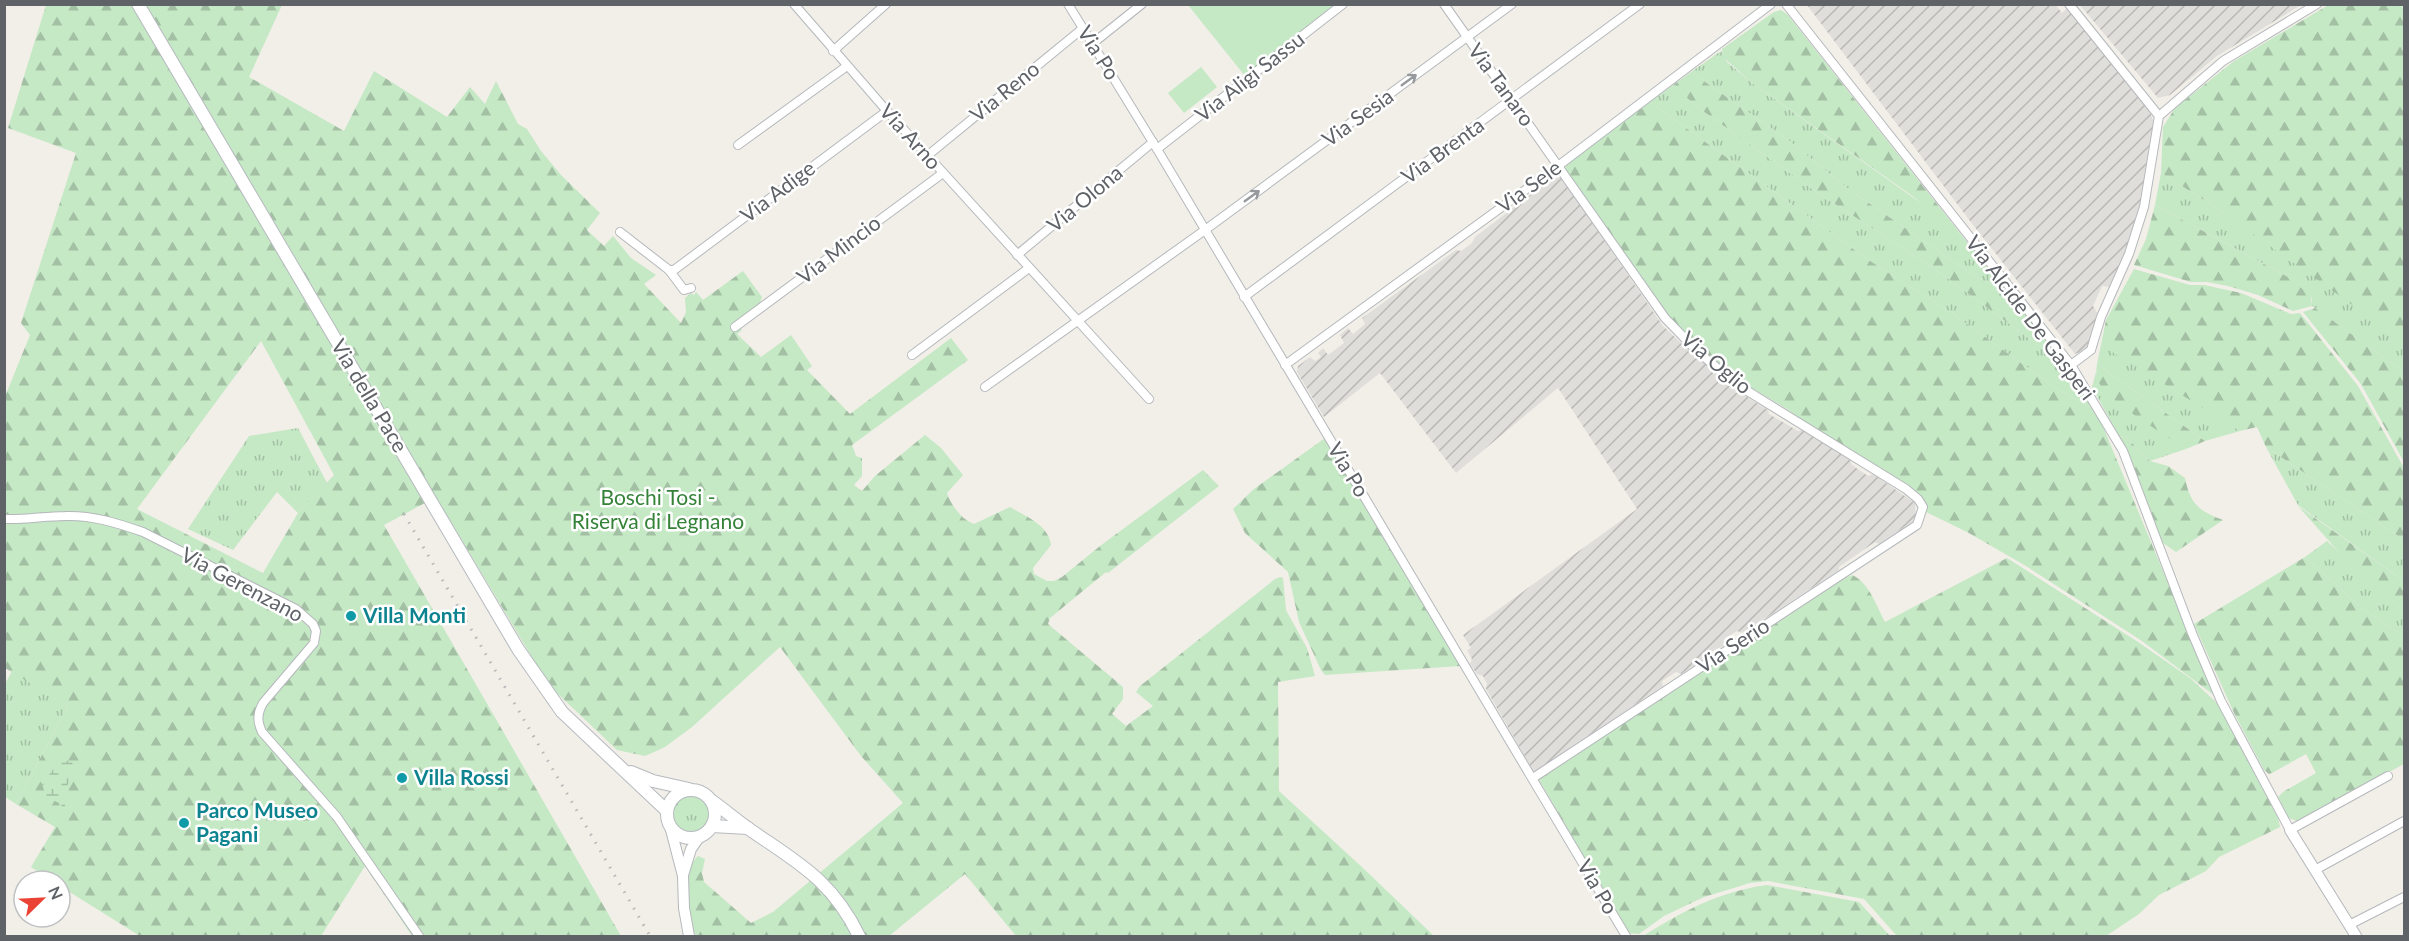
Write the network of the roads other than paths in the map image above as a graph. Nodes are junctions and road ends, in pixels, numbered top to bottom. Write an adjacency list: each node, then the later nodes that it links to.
1 (138, 4): 43 (main road, Via della Pace)
2 (794, 4): 17 (street, Via Arno)
3 (886, 4): 17 (street)
4 (1068, 4): 14 (street, Via Po)
5 (1142, 4): 16 (street)
6 (1343, 4): 23 (street, Via Aligi Sassu)
7 (1444, 4): 15 (street, Via Tanaro)
8 (1512, 4): 15 (street, Via Sesia)
9 (1640, 4): 19 (street, Via Brenta)
10 (1771, 4): 25 (street, Via Sele)
11 (1786, 4): 38 (street, Via Alcide De Gasperi)
12 (2069, 4): 21 (street)
13 (2316, 4): 21 (street)
14 (1083, 29): 16 (street, Via Po); 24 (street, Via Reno)
15 (1467, 38): 19 (street, Via Tanaro); 27 (street, Via Sesia, one-way to 15)
16 (1092, 44): 23 (street, Via Po)
17 (833, 51): 18 (street, Via Arno)
18 (847, 66): 20 (street, Via Arno); 22 (street)
19 (1512, 100): 25 (street, Via Tanaro); 33 (street, Via Brenta)
20 (887, 111): 24 (street, Via Arno); 31 (street, Via Adige)
21 (2159, 116): 38 (street)
22 (738, 145)
23 (1155, 146): 27 (street, Via Po); 29 (street, Via Olona)
24 (927, 156): 26 (street, Via Arno)
25 (1558, 166): 37 (street, Via Sele); 41 (street, Via Oglio)
26 (942, 173): 29 (street, Via Arno); 35 (street, Via Mincio)
27 (1205, 230): 33 (street, Via Po); 34 (street, Via Sesia)
28 (620, 232): 31 (street)
29 (1017, 255): 30 (street, Via Arno)
30 (1029, 268): 34 (street, Via Arno); 36 (street)
31 (669, 270): 32 (street)
32 (691, 288)
33 (1244, 297): 37 (street, Via Po)
34 (1077, 321): 39 (street, Via Sesia); 40 (street, Via Arno)
35 (735, 327)
36 (912, 355)
37 (1285, 365): 45 (street, Via Po)
38 (2071, 365): 53 (street, Via Alcide De Gasperi)
39 (986, 387)
40 (1149, 399)
41 (1923, 507): 45 (street, Via Serio)
42 (4, 519): 59 (street, Via Gerenzano)
43 (625, 769): 46 (main road, Via della Pace); 48 (main road, Via della Pace)
44 (2388, 776): 53 (street)
45 (1533, 778): 62 (street, Via Po)
46 (690, 789): 47 (main road); 48 (main road)
47 (712, 801): 51 (main road); 52 (main road)
48 (667, 811): 50 (main road)
49 (2404, 821): 55 (street)
50 (670, 826): 54 (main road); 56 (street)
51 (712, 826): 52 (main road); 54 (main road)
52 (748, 828): 61 (main road)
53 (2290, 830): 55 (street)
54 (700, 836): 56 (street)
55 (2315, 870): 58 (street)
56 (683, 876): 60 (street)
57 (2404, 897): 58 (street)
58 (2349, 925): 63 (street)
59 (419, 936)
60 (689, 936)
61 (859, 936)
62 (1626, 936)
63 (2356, 936)

